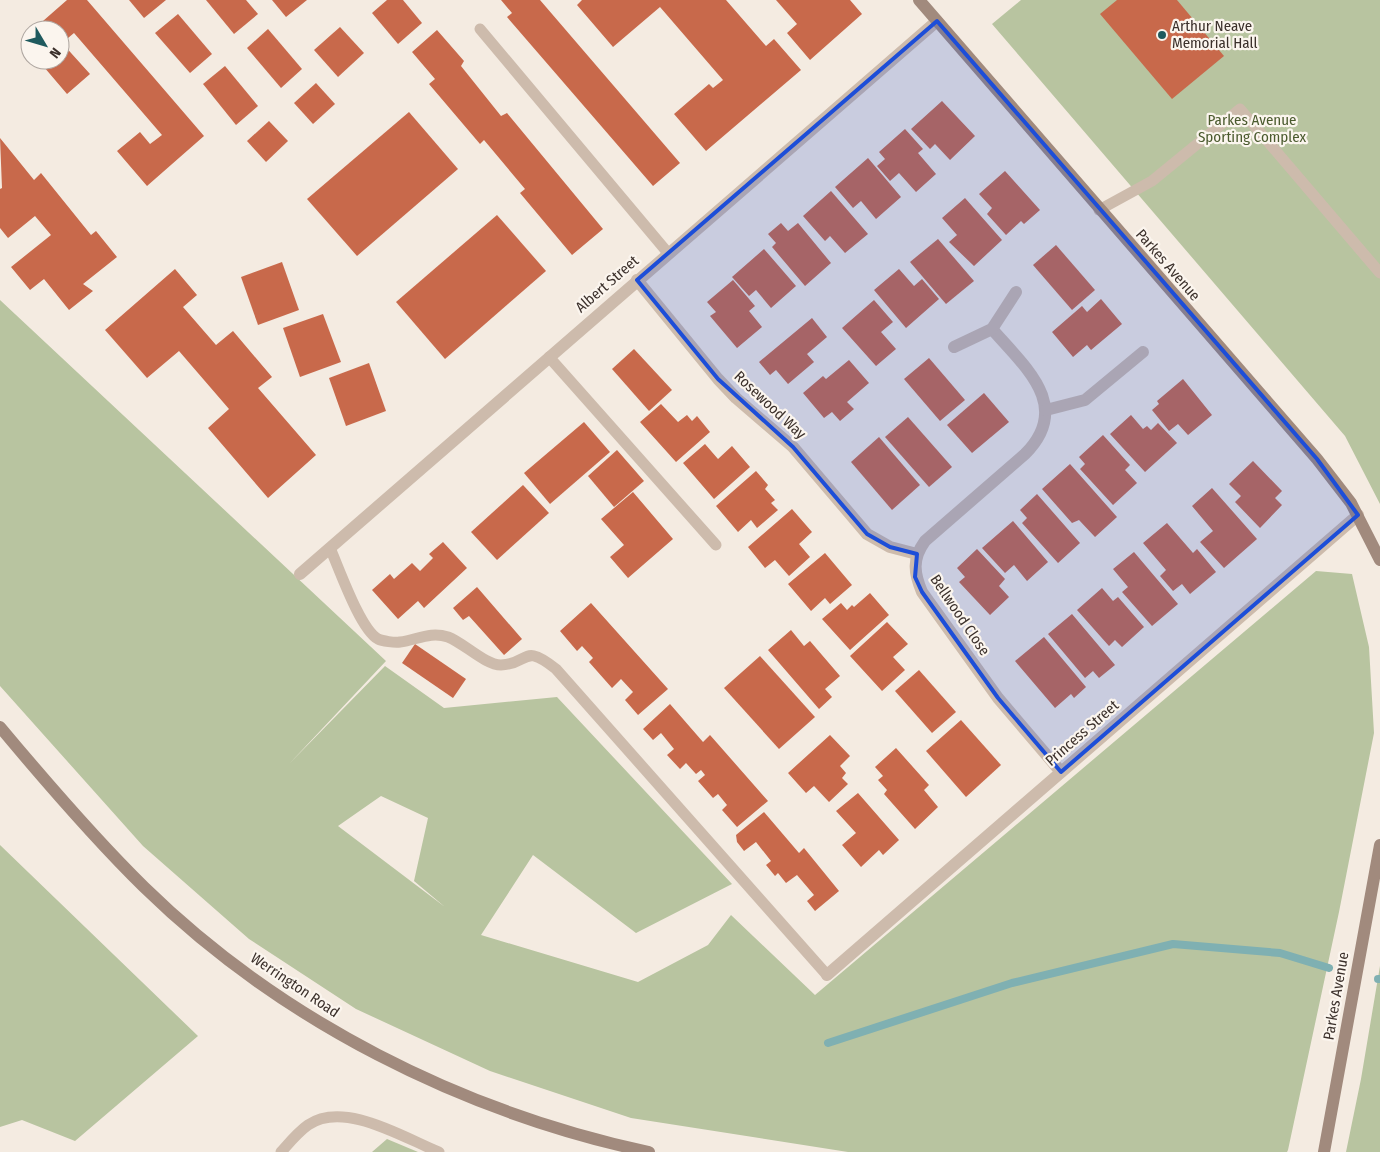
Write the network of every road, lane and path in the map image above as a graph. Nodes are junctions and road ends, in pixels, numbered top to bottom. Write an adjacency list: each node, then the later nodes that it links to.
1 (919, 0): 2 (street, Parkes Avenue)
2 (937, 21): 4 (street, Parkes Avenue); 5 (street, Albert Street)
3 (480, 29): 5 (lane)
4 (1100, 210): 6 (lane); 14 (street, Parkes Avenue)
5 (668, 253): 7 (street, Albert Street)
6 (1380, 273)
7 (637, 280): 12 (street, Albert Street); 17 (street, Rosewood Way)
8 (1016, 292): 9 (street)
9 (992, 329): 10 (street); 13 (street)
10 (954, 347)
11 (1142, 352): 13 (street)
12 (549, 357): 15 (lane); 16 (street, Albert Street)
13 (1046, 410): 17 (street)
14 (1358, 515): 18 (street, Parkes Avenue); 21 (street, Princess Street)
15 (716, 545)
16 (330, 548): 19 (street, Albert Street); 23 (lane)
17 (917, 554): 21 (street, Bellwood Close)
18 (1380, 560)
19 (300, 574)
20 (0, 727): 26 (street, Werrington Road)
21 (1061, 772): 23 (street, Princess Street)
22 (1380, 845): 27 (street, Parkes Avenue)
23 (827, 975)
24 (280, 1152): 25 (lane)
25 (439, 1152)
26 (649, 1152)
27 (1324, 1152)

